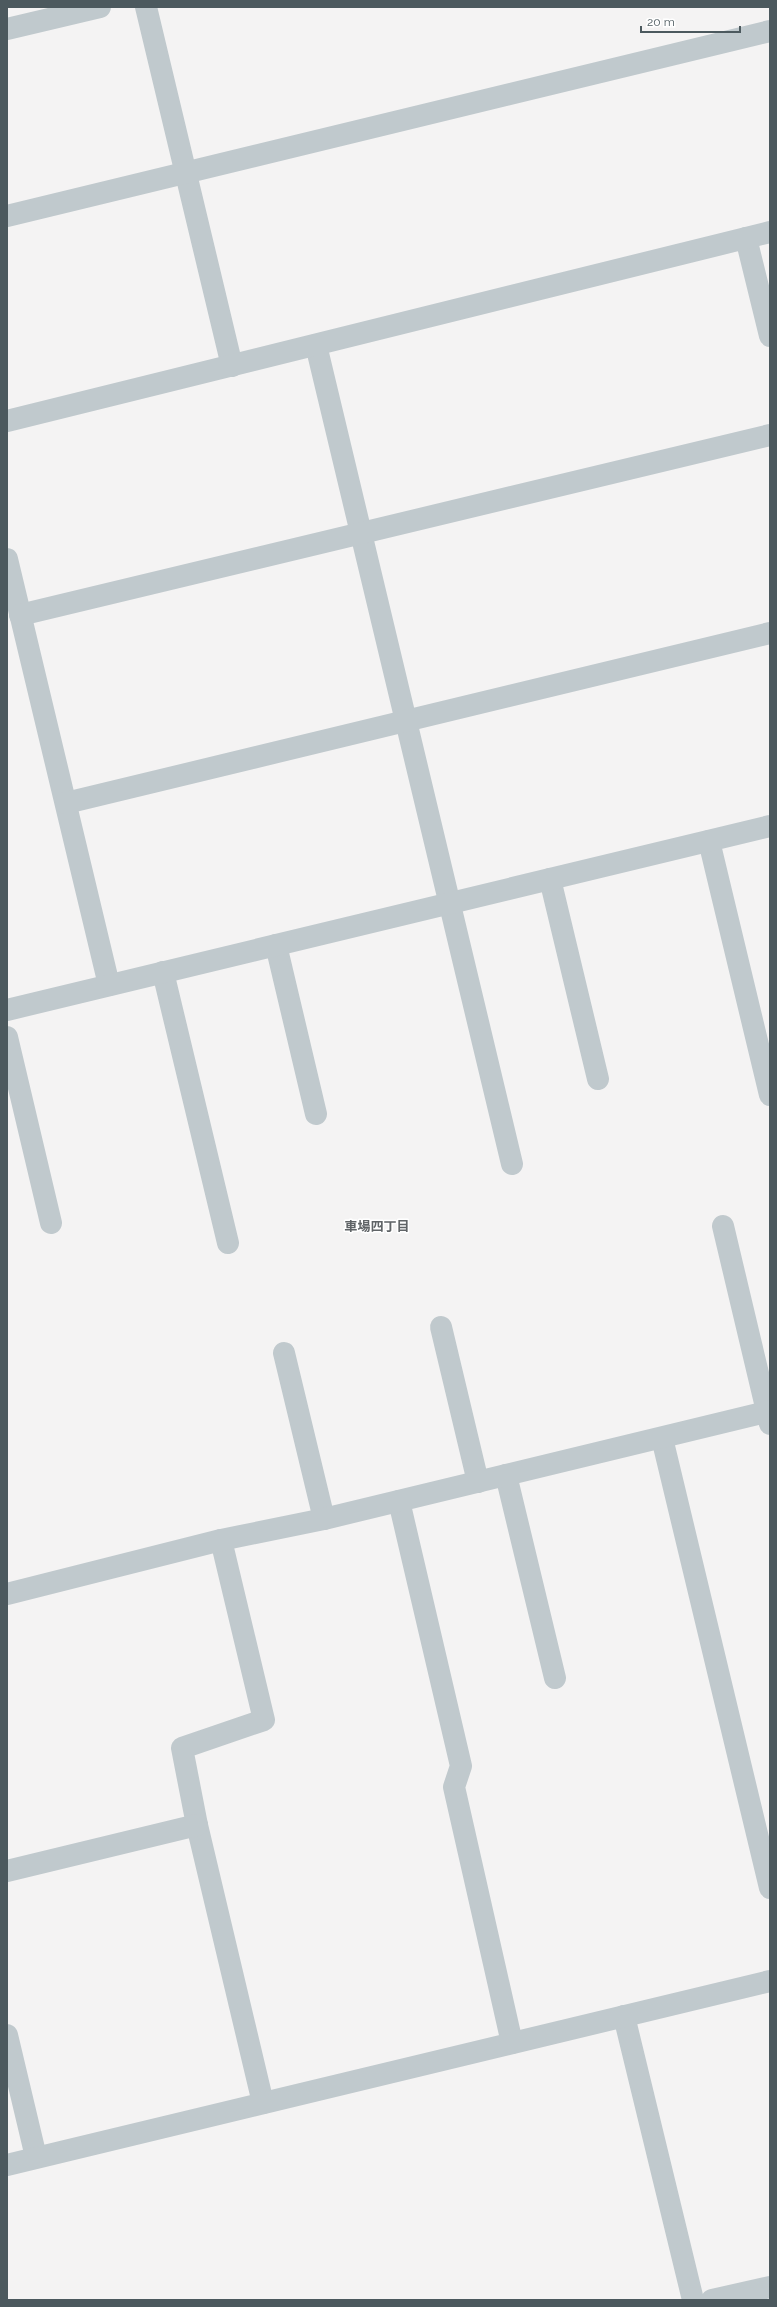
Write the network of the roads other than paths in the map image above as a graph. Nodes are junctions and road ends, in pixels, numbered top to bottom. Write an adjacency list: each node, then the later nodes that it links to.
1 (100, 7): 3 (street)
2 (146, 7): 5 (street)
3 (7, 30)
4 (770, 31): 5 (street)
5 (186, 172): 6 (street); 11 (street)
6 (7, 216)
7 (770, 232): 8 (street)
8 (746, 238): 9 (street); 10 (street)
9 (770, 336)
10 (316, 345): 11 (street); 14 (street)
11 (232, 366): 12 (street)
12 (7, 421)
13 (770, 435): 14 (street)
14 (361, 533): 16 (street); 18 (street)
15 (7, 559): 16 (street)
16 (20, 615): 19 (street)
17 (770, 633): 18 (street)
18 (406, 721): 19 (street); 23 (street)
19 (66, 803): 26 (street)
20 (770, 826): 21 (street)
21 (709, 841): 22 (street); 30 (street)
22 (550, 879): 23 (street); 29 (street)
23 (450, 903): 24 (street); 32 (street)
24 (276, 946): 25 (street); 31 (street)
25 (163, 972): 26 (street); 35 (street)
26 (109, 986): 27 (street)
27 (7, 1010)
28 (7, 1037): 33 (street)
29 (598, 1079)
30 (770, 1095)
31 (316, 1114)
32 (512, 1164)
33 (52, 1223)
34 (723, 1226): 38 (street)
35 (228, 1243)
36 (441, 1327): 41 (street)
37 (284, 1353): 43 (street)
38 (769, 1416): 39 (street)
39 (662, 1438): 40 (street); 49 (street)
40 (506, 1475): 41 (street); 46 (street)
41 (478, 1482): 42 (street)
42 (399, 1501): 43 (street); 53 (street)
43 (324, 1519): 44 (street)
44 (222, 1540): 45 (street); 47 (street)
45 (7, 1594)
46 (555, 1678)
47 (197, 1825): 48 (street); 54 (street)
48 (7, 1871)
49 (770, 1888)
50 (770, 1980): 51 (street)
51 (624, 2016): 53 (street); 58 (street)
52 (7, 2035): 55 (street)
53 (512, 2043): 54 (street)
54 (264, 2103): 55 (street)
55 (36, 2157): 56 (street)
56 (7, 2165)
57 (770, 2287): 59 (street)
58 (693, 2300)
59 (712, 2300)

